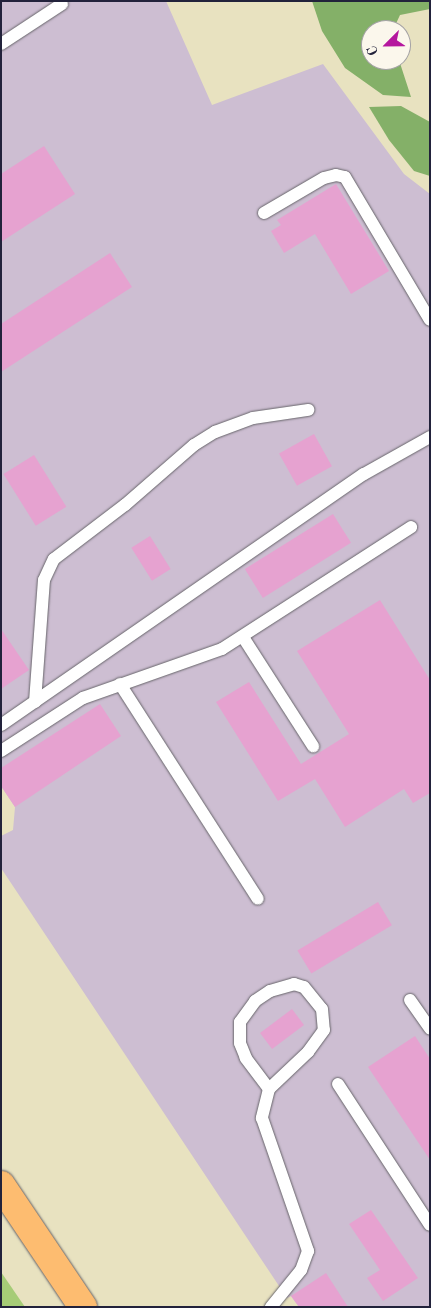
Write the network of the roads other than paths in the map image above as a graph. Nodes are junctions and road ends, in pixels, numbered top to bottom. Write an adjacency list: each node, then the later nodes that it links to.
1 (62, 4): 2 (lane)
2 (1, 44)
3 (264, 213): 4 (lane)
4 (430, 320)
5 (308, 410): 10 (lane)
6 (430, 437): 10 (lane)
7 (411, 527): 8 (lane)
8 (243, 637): 9 (lane); 12 (lane)
9 (120, 684): 13 (lane); 14 (lane)
10 (35, 702): 11 (lane)
11 (1, 726)
12 (313, 746)
13 (1, 751)
14 (258, 899)
15 (410, 1000): 16 (lane)
16 (430, 1029)
17 (338, 1084): 20 (lane)
18 (269, 1090): 18 (lane); 22 (lane)
19 (1, 1185): 21 (highway)
20 (430, 1225)
21 (84, 1307)
22 (271, 1307)

